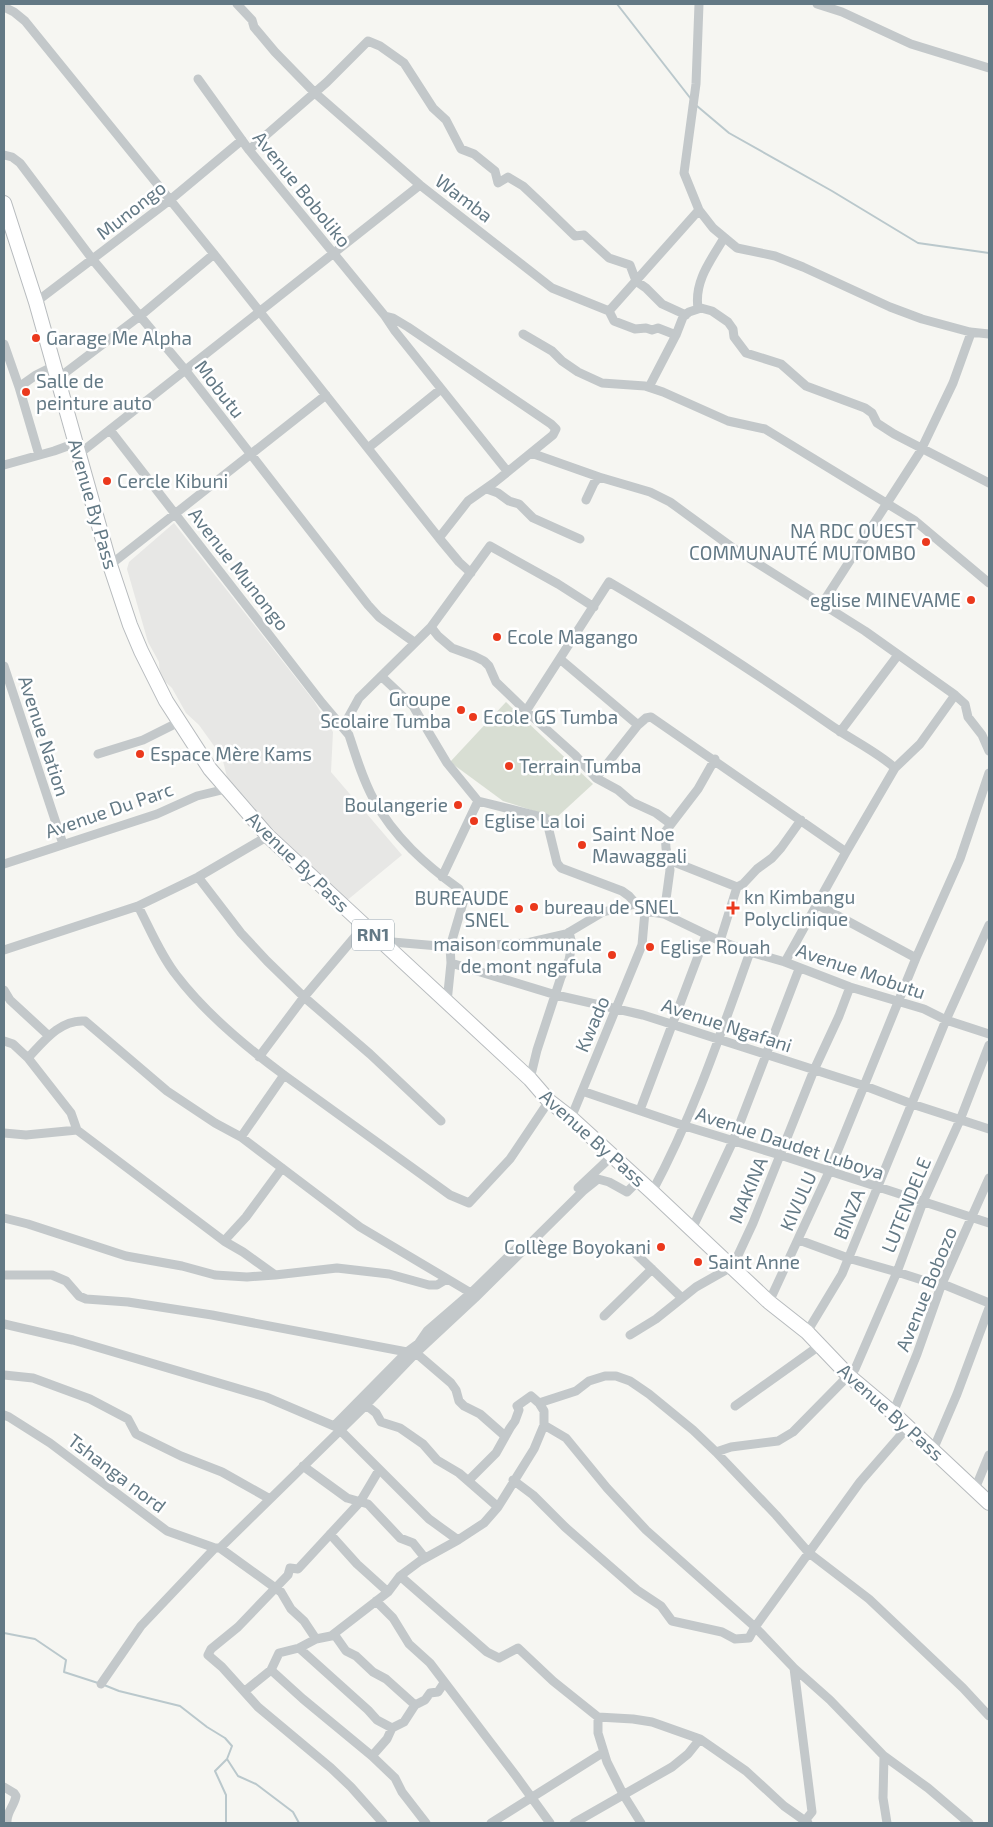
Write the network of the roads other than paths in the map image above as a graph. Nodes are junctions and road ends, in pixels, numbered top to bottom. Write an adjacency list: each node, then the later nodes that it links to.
1 (238, 4): 7 (street, Wamba)
2 (699, 4): 14 (street)
3 (817, 4): 5 (street)
4 (4, 8): 12 (street)
5 (989, 68)
6 (198, 79): 8 (street, Avenue Boboliko)
7 (315, 93): 9 (street); 11 (street, Wamba); 19 (street)
8 (242, 140): 9 (street, Avenue Boboliko); 12 (street, Munongo)
9 (249, 150): 17 (street, Avenue Boboliko)
10 (4, 155): 18 (street, Mobutu)
11 (420, 185): 17 (street); 22 (street, Wamba)
12 (170, 200): 16 (street); 18 (street, Munongo)
13 (4, 203): 20 (highway, Avenue By Pass / RN1)
14 (699, 210): 15 (street); 19 (street)
15 (724, 238): 21 (street); 27 (street)
16 (214, 254): 23 (street); 25 (street)
17 (334, 254): 23 (street); 26 (street, Avenue Boboliko)
18 (93, 260): 20 (street, Munongo); 25 (street, Mobutu)
19 (636, 281): 22 (street); 24 (street)
20 (36, 302): 33 (highway, Avenue By Pass / RN1)
21 (698, 308): 24 (street); 41 (street)
22 (609, 311): 30 (street, Wamba)
23 (260, 312): 32 (street); 37 (street)
24 (686, 314): 30 (street)
25 (140, 316): 32 (street, Mobutu); 33 (street)
26 (385, 316): 36 (street, Avenue Boboliko); 42 (street, Avenue Boboliko)
27 (971, 333): 29 (street); 41 (street)
28 (523, 334): 35 (street)
29 (989, 334)
30 (676, 335): 35 (street)
31 (4, 344): 34 (street)
32 (186, 371): 38 (street); 43 (street, Mobutu)
33 (56, 373): 34 (street); 40 (highway, Avenue By Pass / RN1)
34 (19, 387): 44 (street)
35 (649, 387): 51 (street)
36 (441, 389): 39 (street); 46 (street, Avenue Boboliko)
37 (326, 395): 39 (street); 43 (street)
38 (110, 430): 40 (street); 52 (street, Avenue Munongo)
39 (368, 448): 53 (street)
40 (78, 449): 44 (street); 55 (highway, Avenue By Pass / RN1)
41 (921, 449): 48 (street); 51 (street)
42 (530, 453): 46 (street, Avenue Boboliko); 47 (street)
43 (250, 454): 52 (street); 61 (street, Mobutu)
44 (39, 455): 45 (street)
45 (4, 465)
46 (507, 471): 49 (street, Avenue Boboliko)
47 (599, 477): 50 (street); 58 (street)
48 (989, 483)
49 (487, 488): 53 (street, Avenue Boboliko); 54 (street)
50 (586, 500)
51 (887, 504): 57 (street); 58 (street)
52 (176, 514): 55 (street); 70 (street, Avenue Munongo)
53 (439, 538): 56 (street)
54 (580, 539)
55 (110, 566): 68 (highway, Avenue By Pass / RN1)
56 (471, 573): 59 (street); 60 (street)
57 (989, 583)
58 (822, 604): 62 (street)
59 (594, 607): 63 (street); 71 (street)
60 (431, 627): 61 (street); 67 (street)
61 (414, 642): 65 (street)
62 (898, 656): 66 (street); 71 (street)
63 (560, 659): 67 (street); 69 (street)
64 (4, 666): 83 (street, Avenue Nation)
65 (381, 676): 70 (street); 79 (street)
66 (955, 695): 72 (street); 75 (street)
67 (526, 712): 77 (street)
68 (179, 722): 73 (street); 78 (highway, Avenue By Pass / RN1)
69 (638, 725): 74 (street); 77 (street)
70 (343, 727): 88 (street, Avenue Munongo)
71 (840, 732): 75 (street)
72 (989, 751)
73 (98, 754)
74 (715, 759): 80 (street); 81 (street)
75 (895, 768): 84 (street)
76 (989, 773): 104 (street, KIVULU)
77 (596, 778): 81 (street)
78 (226, 789): 82 (highway, Avenue By Pass / RN1); 83 (street, Avenue Du Parc)
79 (478, 801): 88 (street); 90 (street, Avenue Mobutu)
80 (801, 820): 84 (street); 89 (street)
81 (670, 824): 85 (street)
82 (268, 836): 87 (street); 96 (highway, Avenue By Pass / RN1)
83 (63, 844): 86 (street, Avenue Du Parc)
84 (846, 852): 91 (street)
85 (670, 860): 89 (street); 94 (street)
86 (4, 864)
87 (198, 877): 92 (street); 111 (street)
88 (442, 877): 101 (street, Avenue Munongo)
89 (737, 887): 100 (street)
90 (636, 904): 93 (street, Avenue Mobutu); 97 (street)
91 (816, 904): 104 (street); 105 (street)
92 (138, 906): 102 (street); 123 (street)
93 (645, 911): 94 (street, Avenue Mobutu); 114 (street, Kwado)
94 (664, 914): 98 (street, Avenue Mobutu)
95 (989, 925): 115 (street, BINZA)
96 (364, 926): 99 (highway, Avenue By Pass / RN1); 111 (street)
97 (569, 932): 101 (street); 110 (street)
98 (706, 935): 100 (street, Avenue Mobutu); 116 (street)
99 (380, 941): 101 (street); 112 (highway, Avenue By Pass / RN1)
100 (720, 941): 103 (street, Avenue Mobutu)
101 (450, 947): 106 (street)
102 (4, 950)
103 (750, 952): 105 (street, Avenue Mobutu); 119 (street)
104 (916, 958): 113 (street, KIVULU)
105 (785, 962): 107 (street, Avenue Mobutu)
106 (451, 963): 110 (street, Avenue Ngafani); 112 (street)
107 (799, 968): 108 (street, Avenue Mobutu); 122 (street)
108 (850, 987): 113 (street, Avenue Mobutu); 125 (street, MAKINA)
109 (4, 990): 118 (street)
110 (556, 994): 114 (street, Avenue Ngafani); 127 (street)
111 (304, 997): 123 (street); 135 (street)
112 (447, 1002): 127 (highway, Avenue By Pass / RN1)
113 (900, 1002): 115 (street, Avenue Mobutu); 128 (street, KIVULU)
114 (616, 1010): 116 (street, Avenue Ngafani); 129 (street, Kwado)
115 (946, 1020): 117 (street, Avenue Mobutu); 131 (street, BINZA)
116 (671, 1025): 119 (street, Avenue Ngafani); 132 (street)
117 (989, 1034)
118 (49, 1036): 124 (street); 140 (street)
119 (719, 1039): 122 (street, Avenue Ngafani); 136 (street)
120 (4, 1042): 124 (street)
121 (989, 1045): 134 (street, LUTENDELE)
122 (766, 1055): 125 (street, Avenue Ngafani); 141 (street)
123 (259, 1057): 126 (street)
124 (28, 1058): 138 (street)
125 (814, 1070): 128 (street, Avenue Ngafani); 142 (street, MAKINA)
126 (284, 1075): 130 (street); 140 (street)
127 (530, 1080): 130 (highway, Avenue By Pass / RN1)
128 (865, 1086): 131 (street, Avenue Ngafani); 145 (street, KIVULU)
129 (582, 1091): 132 (street, Avenue Daudet Luboya); 133 (street, Kwado)
130 (549, 1101): 133 (highway, Avenue By Pass / RN1)
131 (912, 1104): 134 (street, Avenue Ngafani); 148 (street, BINZA)
132 (640, 1110): 136 (street, Avenue Daudet Luboya)
133 (571, 1118): 143 (highway, Avenue By Pass / RN1)
134 (960, 1120): 137 (street, Avenue Ngafani); 150 (street, LUTENDELE)
135 (441, 1121)
136 (685, 1126): 141 (street, Avenue Daudet Luboya); 149 (street)
137 (989, 1129)
138 (77, 1130): 139 (street); 156 (street)
139 (4, 1133)
140 (241, 1137): 144 (street)
141 (733, 1141): 142 (street, Avenue Daudet Luboya); 154 (street)
142 (780, 1155): 145 (street, Avenue Daudet Luboya); 159 (street, MAKINA)
143 (612, 1156): 147 (highway, Avenue By Pass / RN1); 166 (street)
144 (282, 1168): 156 (street); 164 (street)
145 (829, 1172): 148 (street, Avenue Daudet Luboya); 155 (street, KIVULU)
146 (989, 1178): 152 (street, Avenue Bobozo)
147 (638, 1180): 149 (highway, Avenue By Pass / RN1); 176 (street)
148 (877, 1187): 150 (street, Avenue Daudet Luboya); 158 (street, BINZA)
149 (652, 1192): 154 (highway, Avenue By Pass / RN1)
150 (923, 1202): 152 (street, Avenue Daudet Luboya); 161 (street, LUTENDELE)
151 (4, 1218): 163 (street)
152 (973, 1218): 153 (street, Avenue Daudet Luboya); 165 (street, Avenue Bobozo)
153 (989, 1223)
154 (692, 1229): 159 (highway, Avenue By Pass / RN1)
155 (799, 1240): 158 (street); 168 (street, KIVULU)
156 (224, 1241): 163 (street)
157 (632, 1250): 160 (street)
158 (848, 1258): 161 (street); 173 (street, BINZA)
159 (733, 1266): 167 (street); 168 (highway, Avenue By Pass / RN1)
160 (652, 1269): 167 (street); 171 (street)
161 (897, 1272): 165 (street); 178 (street, LUTENDELE)
162 (4, 1275): 176 (street)
163 (275, 1275): 164 (street)
164 (447, 1279): 166 (street)
165 (941, 1286): 169 (street); 182 (street, Avenue Bobozo)
166 (471, 1292): 176 (street)
167 (682, 1298): 174 (street)
168 (770, 1302): 173 (highway, Avenue By Pass / RN1)
169 (989, 1303)
170 (989, 1308): 188 (street)
171 (604, 1316)
172 (4, 1324): 176 (street)
173 (807, 1332): 175 (highway, Avenue By Pass / RN1)
174 (630, 1336)
175 (819, 1346): 178 (highway, Avenue By Pass / RN1); 181 (street)
176 (411, 1352): 180 (street); 187 (street)
177 (4, 1374): 196 (street)
178 (849, 1376): 182 (highway, Avenue By Pass / RN1); 189 (street, LUTENDELE)
179 (540, 1403): 184 (street); 187 (street); 189 (street)
180 (366, 1406): 186 (street); 193 (street)
181 (735, 1406)
182 (893, 1413): 185 (highway, Avenue By Pass / RN1)
183 (4, 1415): 202 (street, Tshanga nord)
184 (544, 1425): 194 (street); 209 (street)
185 (907, 1428): 188 (highway, Avenue By Pass / RN1); 203 (street)
186 (340, 1430): 191 (street); 192 (street)
187 (504, 1436): 193 (street)
188 (933, 1450): 195 (highway, Avenue By Pass / RN1)
189 (716, 1452): 203 (street)
190 (989, 1455): 195 (street)
191 (304, 1466): 196 (street); 197 (street)
192 (379, 1470): 197 (street); 201 (street)
193 (468, 1480): 199 (street)
194 (513, 1480): 199 (street); 209 (street)
195 (975, 1490): 198 (highway, Avenue By Pass / RN1)
196 (270, 1499): 202 (street)
197 (360, 1502): 200 (street); 204 (street)
198 (989, 1503)
199 (498, 1507): 201 (street)
200 (330, 1534): 206 (street); 207 (street)
201 (458, 1540): 204 (street)
202 (218, 1548): 206 (street, Tshanga nord); 216 (street)
203 (809, 1553): 209 (street); 219 (street)
204 (425, 1558): 205 (street)
205 (400, 1576): 207 (street); 220 (street)
206 (276, 1587): 211 (street); 217 (street)
207 (388, 1592): 208 (street)
208 (376, 1601): 210 (street); 215 (street)
209 (755, 1627): 213 (street)
210 (334, 1634): 211 (street); 218 (street)
211 (316, 1639): 212 (street)
212 (299, 1648): 214 (street); 221 (street)
213 (794, 1668): 225 (street); 229 (street)
214 (271, 1670): 217 (street); 224 (street)
215 (444, 1683): 218 (street); 228 (street)
216 (101, 1684)
217 (245, 1691): 231 (street)
218 (415, 1706): 221 (street)
219 (989, 1716)
220 (598, 1717): 222 (street); 223 (street)
221 (392, 1728): 224 (street)
222 (700, 1739): 227 (street); 229 (street)
223 (604, 1752): 227 (street); 228 (street)
224 (372, 1756): 232 (street)
225 (884, 1756): 237 (street); 238 (street)
226 (4, 1787): 230 (street)
227 (623, 1794): 235 (street); 236 (street)
228 (532, 1797): 233 (street); 234 (street)
229 (805, 1822)
230 (7, 1823)
231 (383, 1823)
232 (426, 1823)
233 (491, 1823)
234 (550, 1823)
235 (574, 1823)
236 (641, 1823)
237 (887, 1823)
238 (969, 1823)

